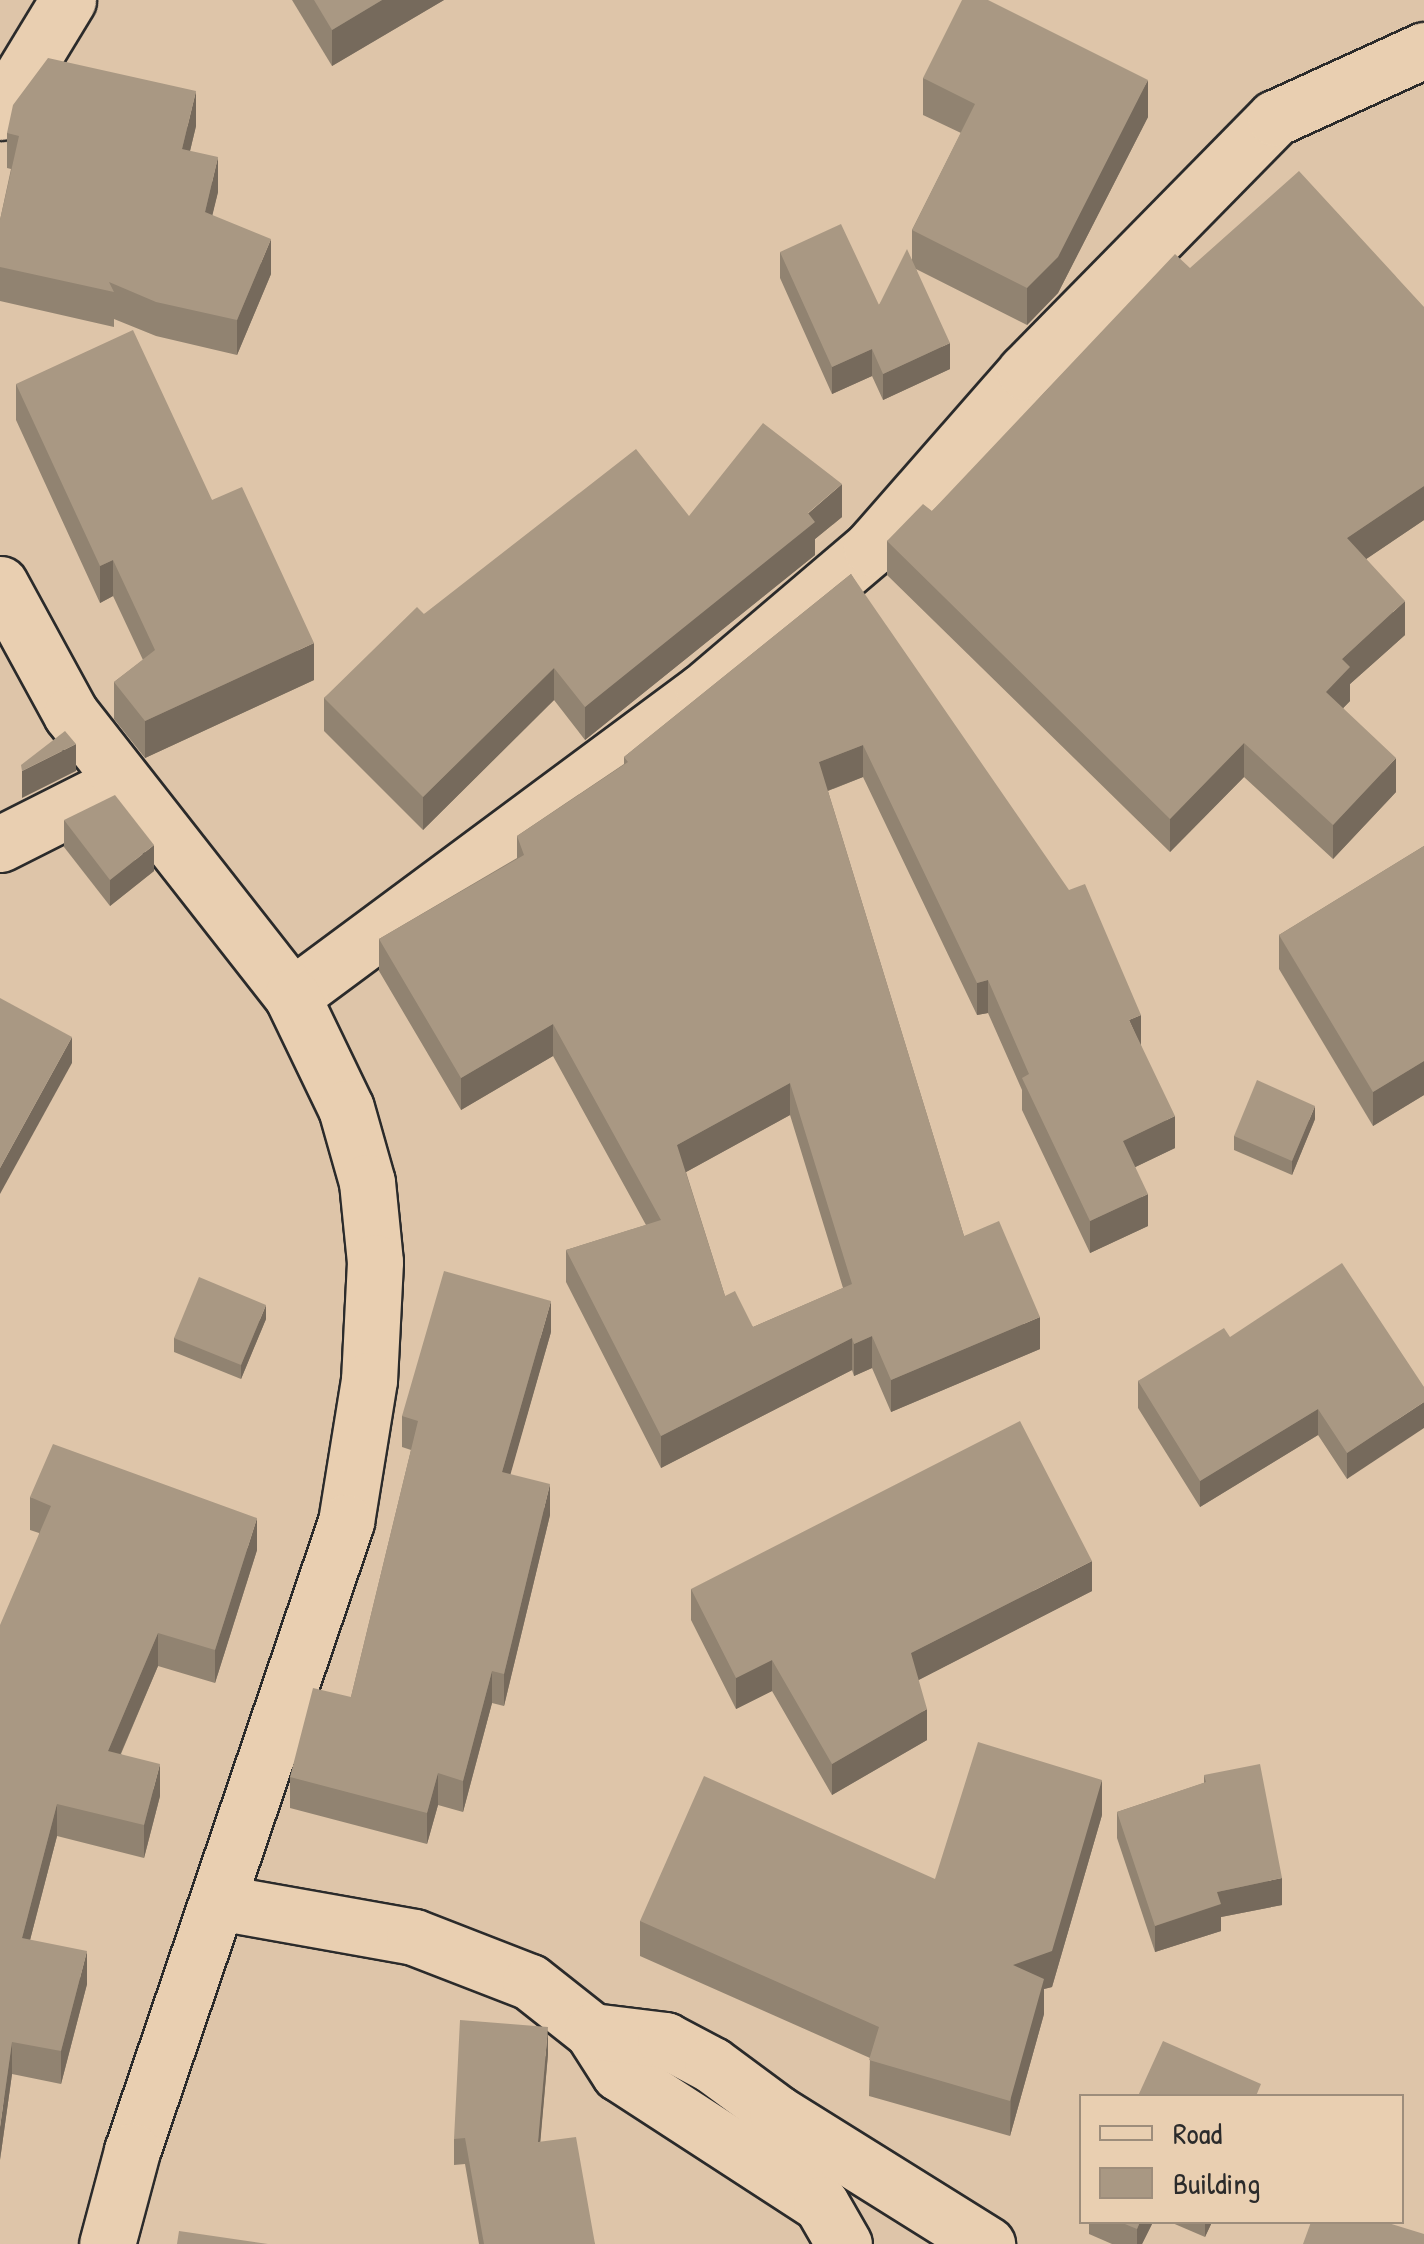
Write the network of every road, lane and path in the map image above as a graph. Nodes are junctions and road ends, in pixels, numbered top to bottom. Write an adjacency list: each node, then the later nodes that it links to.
1 (68, 0): 3 (street)
2 (1424, 50): 7 (street)
3 (0, 112)
4 (0, 584): 5 (street)
5 (122, 783): 6 (street); 7 (street)
6 (0, 844)
7 (292, 996): 8 (street)
8 (218, 1902): 9 (street); 10 (street)
9 (592, 2031): 11 (street); 12 (street)
10 (107, 2244)
11 (844, 2244)
12 (987, 2244)

